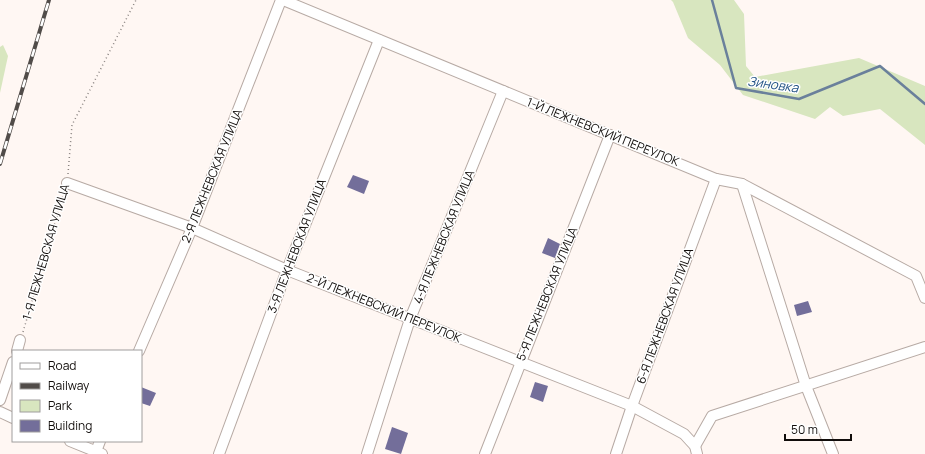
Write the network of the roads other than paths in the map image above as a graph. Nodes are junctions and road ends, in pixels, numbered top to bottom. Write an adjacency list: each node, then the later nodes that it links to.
1 (282, 0): 2 (street, 1-Й ЛЕЖНЕВСКИЙ ПЕРЕУЛОК); 8 (street, 2-Я ЛЕЖНЕВСКАЯ УЛИЦА)
2 (378, 40): 3 (street, 1-Й ЛЕЖНЕВСКИЙ ПЕРЕУЛОК); 9 (street, 3-Я ЛЕЖНЕВСКАЯ УЛИЦА)
3 (503, 91): 4 (street, 1-Й ЛЕЖНЕВСКИЙ ПЕРЕУЛОК); 11 (street, 4-Я ЛЕЖНЕВСКАЯ УЛИЦА)
4 (610, 135): 5 (street, 1-Й ЛЕЖНЕВСКИЙ ПЕРЕУЛОК); 16 (street, 5-Я ЛЕЖНЕВСКАЯ УЛИЦА)
5 (716, 179): 7 (street, 1-Й ЛЕЖНЕВСКИЙ ПЕРЕУЛОК); 20 (street, 6-Я ЛЕЖНЕВСКАЯ УЛИЦА)
6 (67, 182): 8 (street, 2-Й ЛЕЖНЕВСКИЙ ПЕРЕУЛОК)
7 (742, 184): 10 (street, 1-Й ЛЕЖНЕВСКИЙ ПЕРЕУЛОК); 18 (street)
8 (192, 228): 9 (street, 2-Й ЛЕЖНЕВСКИЙ ПЕРЕУЛОК); 15 (street, 2-Я ЛЕЖНЕВСКАЯ УЛИЦА)
9 (287, 270): 11 (street, 2-Й ЛЕЖНЕВСКИЙ ПЕРЕУЛОК); 27 (street, 3-Я ЛЕЖНЕВСКАЯ УЛИЦА)
10 (925, 298)
11 (410, 319): 16 (street, 2-Й ЛЕЖНЕВСКИЙ ПЕРЕУЛОК); 28 (street, 4-Я ЛЕЖНЕВСКАЯ УЛИЦА)
12 (20, 340): 14 (street)
13 (925, 347): 18 (street)
14 (16, 350)
15 (139, 350)
16 (520, 362): 20 (street, 2-Й ЛЕЖНЕВСКИЙ ПЕРЕУЛОК); 29 (street, 5-Я ЛЕЖНЕВСКАЯ УЛИЦА)
17 (12, 365): 19 (street)
18 (806, 386): 25 (street); 31 (street)
19 (0, 400)
20 (632, 406): 25 (street, 2-Й ЛЕЖНЕВСКИЙ ПЕРЕУЛОК); 30 (street, 6-Я ЛЕЖНЕВСКАЯ УЛИЦА)
21 (0, 412): 22 (street)
22 (12, 418)
23 (72, 442): 26 (street)
24 (100, 442): 26 (street)
25 (696, 450)
26 (98, 453)
27 (219, 454)
28 (366, 454)
29 (485, 454)
30 (616, 454)
31 (832, 454)

